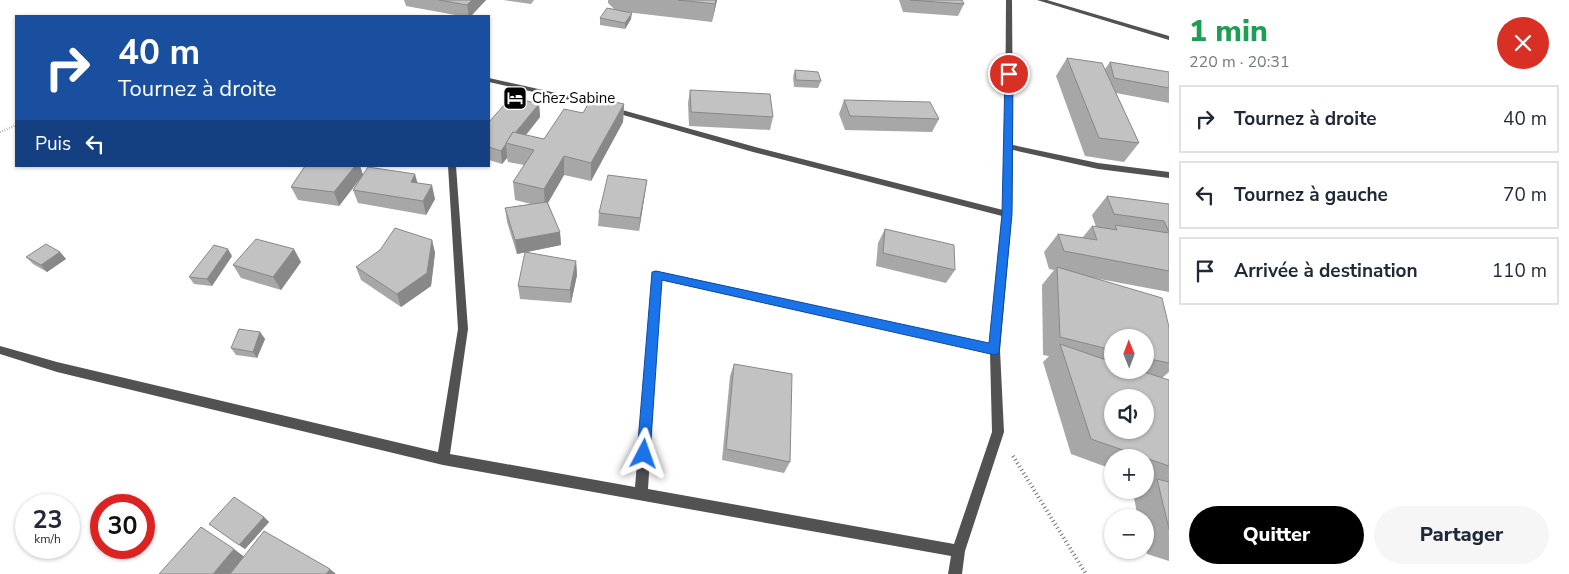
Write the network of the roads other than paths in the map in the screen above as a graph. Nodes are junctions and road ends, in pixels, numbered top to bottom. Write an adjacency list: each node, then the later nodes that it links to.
1 (1009, 0): 5 (street)
2 (1040, 0): 3 (street)
3 (1169, 38)
4 (490, 80): 8 (street)
5 (1010, 147): 7 (street); 8 (street)
6 (452, 167): 11 (street)
7 (1169, 175)
8 (1007, 214): 10 (street)
9 (0, 350): 11 (street)
10 (995, 350): 12 (street); 13 (street)
11 (443, 459): 12 (street)
12 (641, 494): 13 (street)
13 (958, 551): 14 (street)
14 (955, 574)

